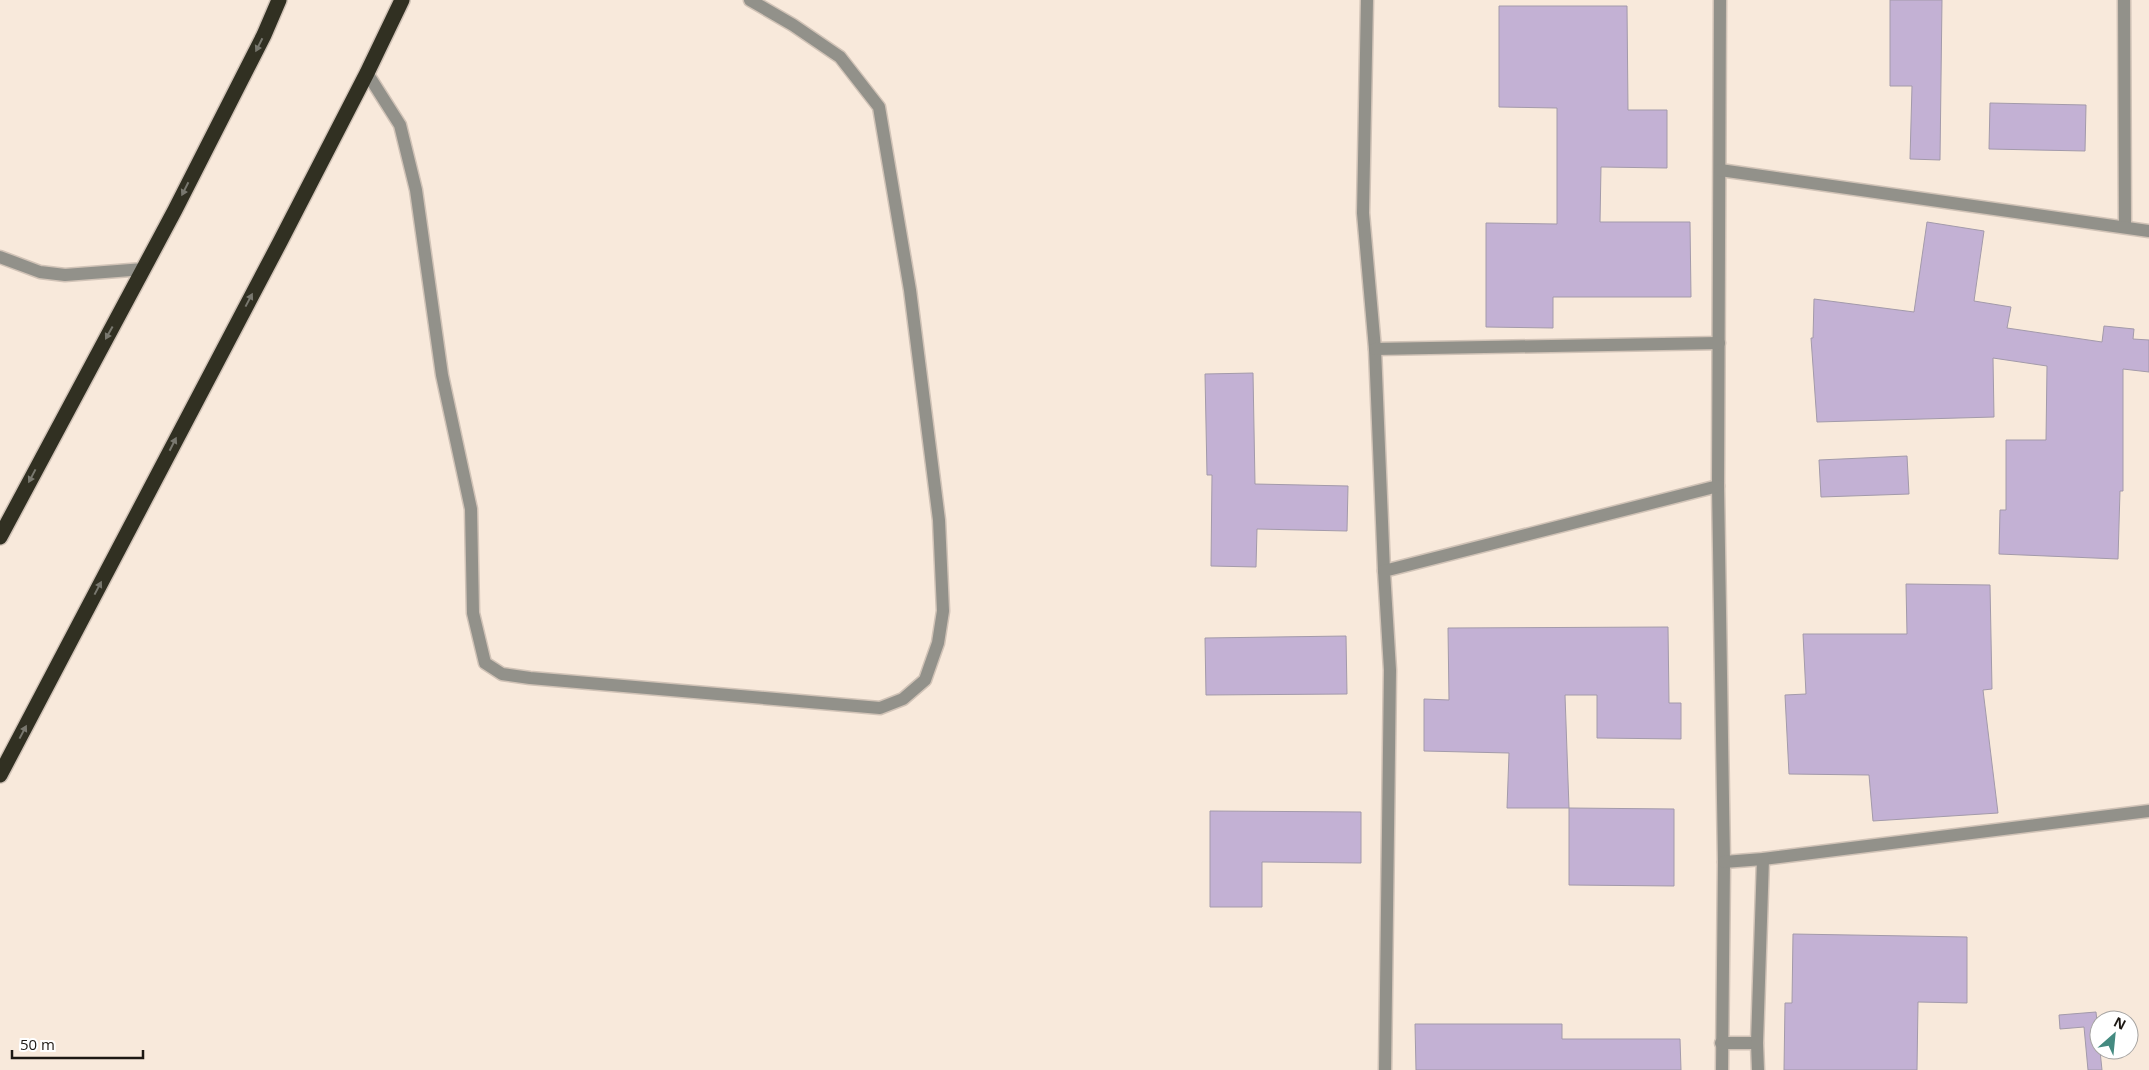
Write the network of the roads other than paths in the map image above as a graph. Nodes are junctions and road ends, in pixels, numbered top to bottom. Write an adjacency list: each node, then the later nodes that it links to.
1 (278, 0): 12 (highway, one-way to 12)
2 (402, 0): 7 (highway)
3 (750, 0): 7 (street)
4 (1367, 0): 14 (street)
5 (1720, 0): 8 (street)
6 (2124, 0): 9 (street)
7 (367, 73): 18 (highway, one-way to 7)
8 (1720, 170): 9 (street); 13 (street)
9 (2125, 227): 10 (street)
10 (2149, 231)
11 (0, 257): 12 (street)
12 (144, 268): 16 (highway, one-way to 16)
13 (1719, 343): 14 (street); 15 (street)
14 (1374, 349): 17 (street)
15 (1718, 486): 17 (street); 21 (street)
16 (0, 537)
17 (1384, 571): 24 (street)
18 (0, 775)
19 (2149, 811): 20 (street)
20 (1763, 859): 21 (street); 23 (street)
21 (1724, 862): 22 (street)
22 (1721, 1043): 23 (street); 25 (street)
23 (1757, 1043): 26 (street)
24 (1385, 1070)
25 (1722, 1070)
26 (1758, 1070)

